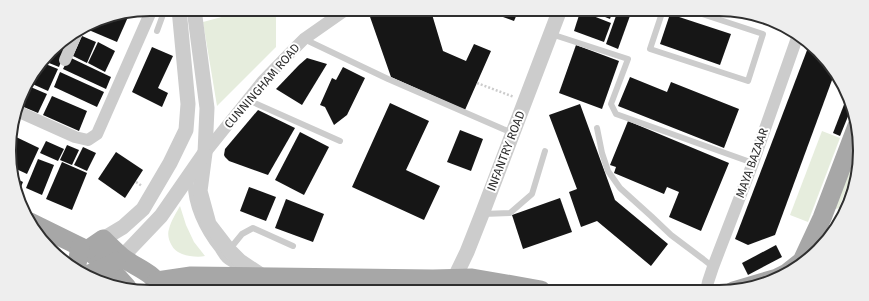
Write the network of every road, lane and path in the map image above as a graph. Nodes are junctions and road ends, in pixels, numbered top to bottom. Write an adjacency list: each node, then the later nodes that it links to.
1 (149, 16): 18 (street)
2 (162, 16): 9 (lane)
3 (180, 16): 29 (street)
4 (195, 16): 24 (street)
5 (336, 16): 11 (street, CUNNINGHAM ROAD)
6 (558, 16): 10 (street, INFANTRY ROAD)
7 (661, 16): 8 (lane)
8 (707, 16)
9 (157, 31)
10 (551, 34): 20 (street, INFANTRY ROAD); 25 (lane)
11 (304, 39): 17 (street, CUNNINGHAM ROAD); 20 (lane)
12 (73, 41): 14 (street)
13 (796, 41): 25 (street, MAYA BAZAAR)
14 (65, 60)
15 (477, 83): 16 (path)
16 (515, 98)
17 (248, 100): 22 (lane); 24 (street, CUNNINGHAM ROAD)
18 (22, 113)
19 (597, 128): 36 (lane)
20 (513, 133): 27 (street, INFANTRY ROAD)
21 (853, 138): 33 (main road)
22 (340, 141)
23 (545, 151): 27 (lane)
24 (205, 153): 26 (street); 32 (street)
25 (753, 163): 36 (street, MAYA BAZAAR)
26 (193, 169): 34 (street); 38 (lane)
27 (482, 214): 40 (street, INFANTRY ROAD)
28 (41, 227): 31 (main road)
29 (103, 239): 31 (main road); 34 (main road)
30 (293, 246): 32 (lane)
31 (84, 249): 34 (main road); 35 (main road)
32 (229, 250): 38 (street)
33 (806, 253)
34 (115, 262): 37 (main road); 39 (main road); 41 (main road)
35 (78, 264)
36 (713, 267): 43 (street, MAYA BAZAAR)
37 (93, 272)
38 (257, 277): 40 (main road); 41 (main road)
39 (125, 282)
40 (452, 284): 42 (main road)
41 (156, 285)
42 (515, 285)
43 (707, 285)

